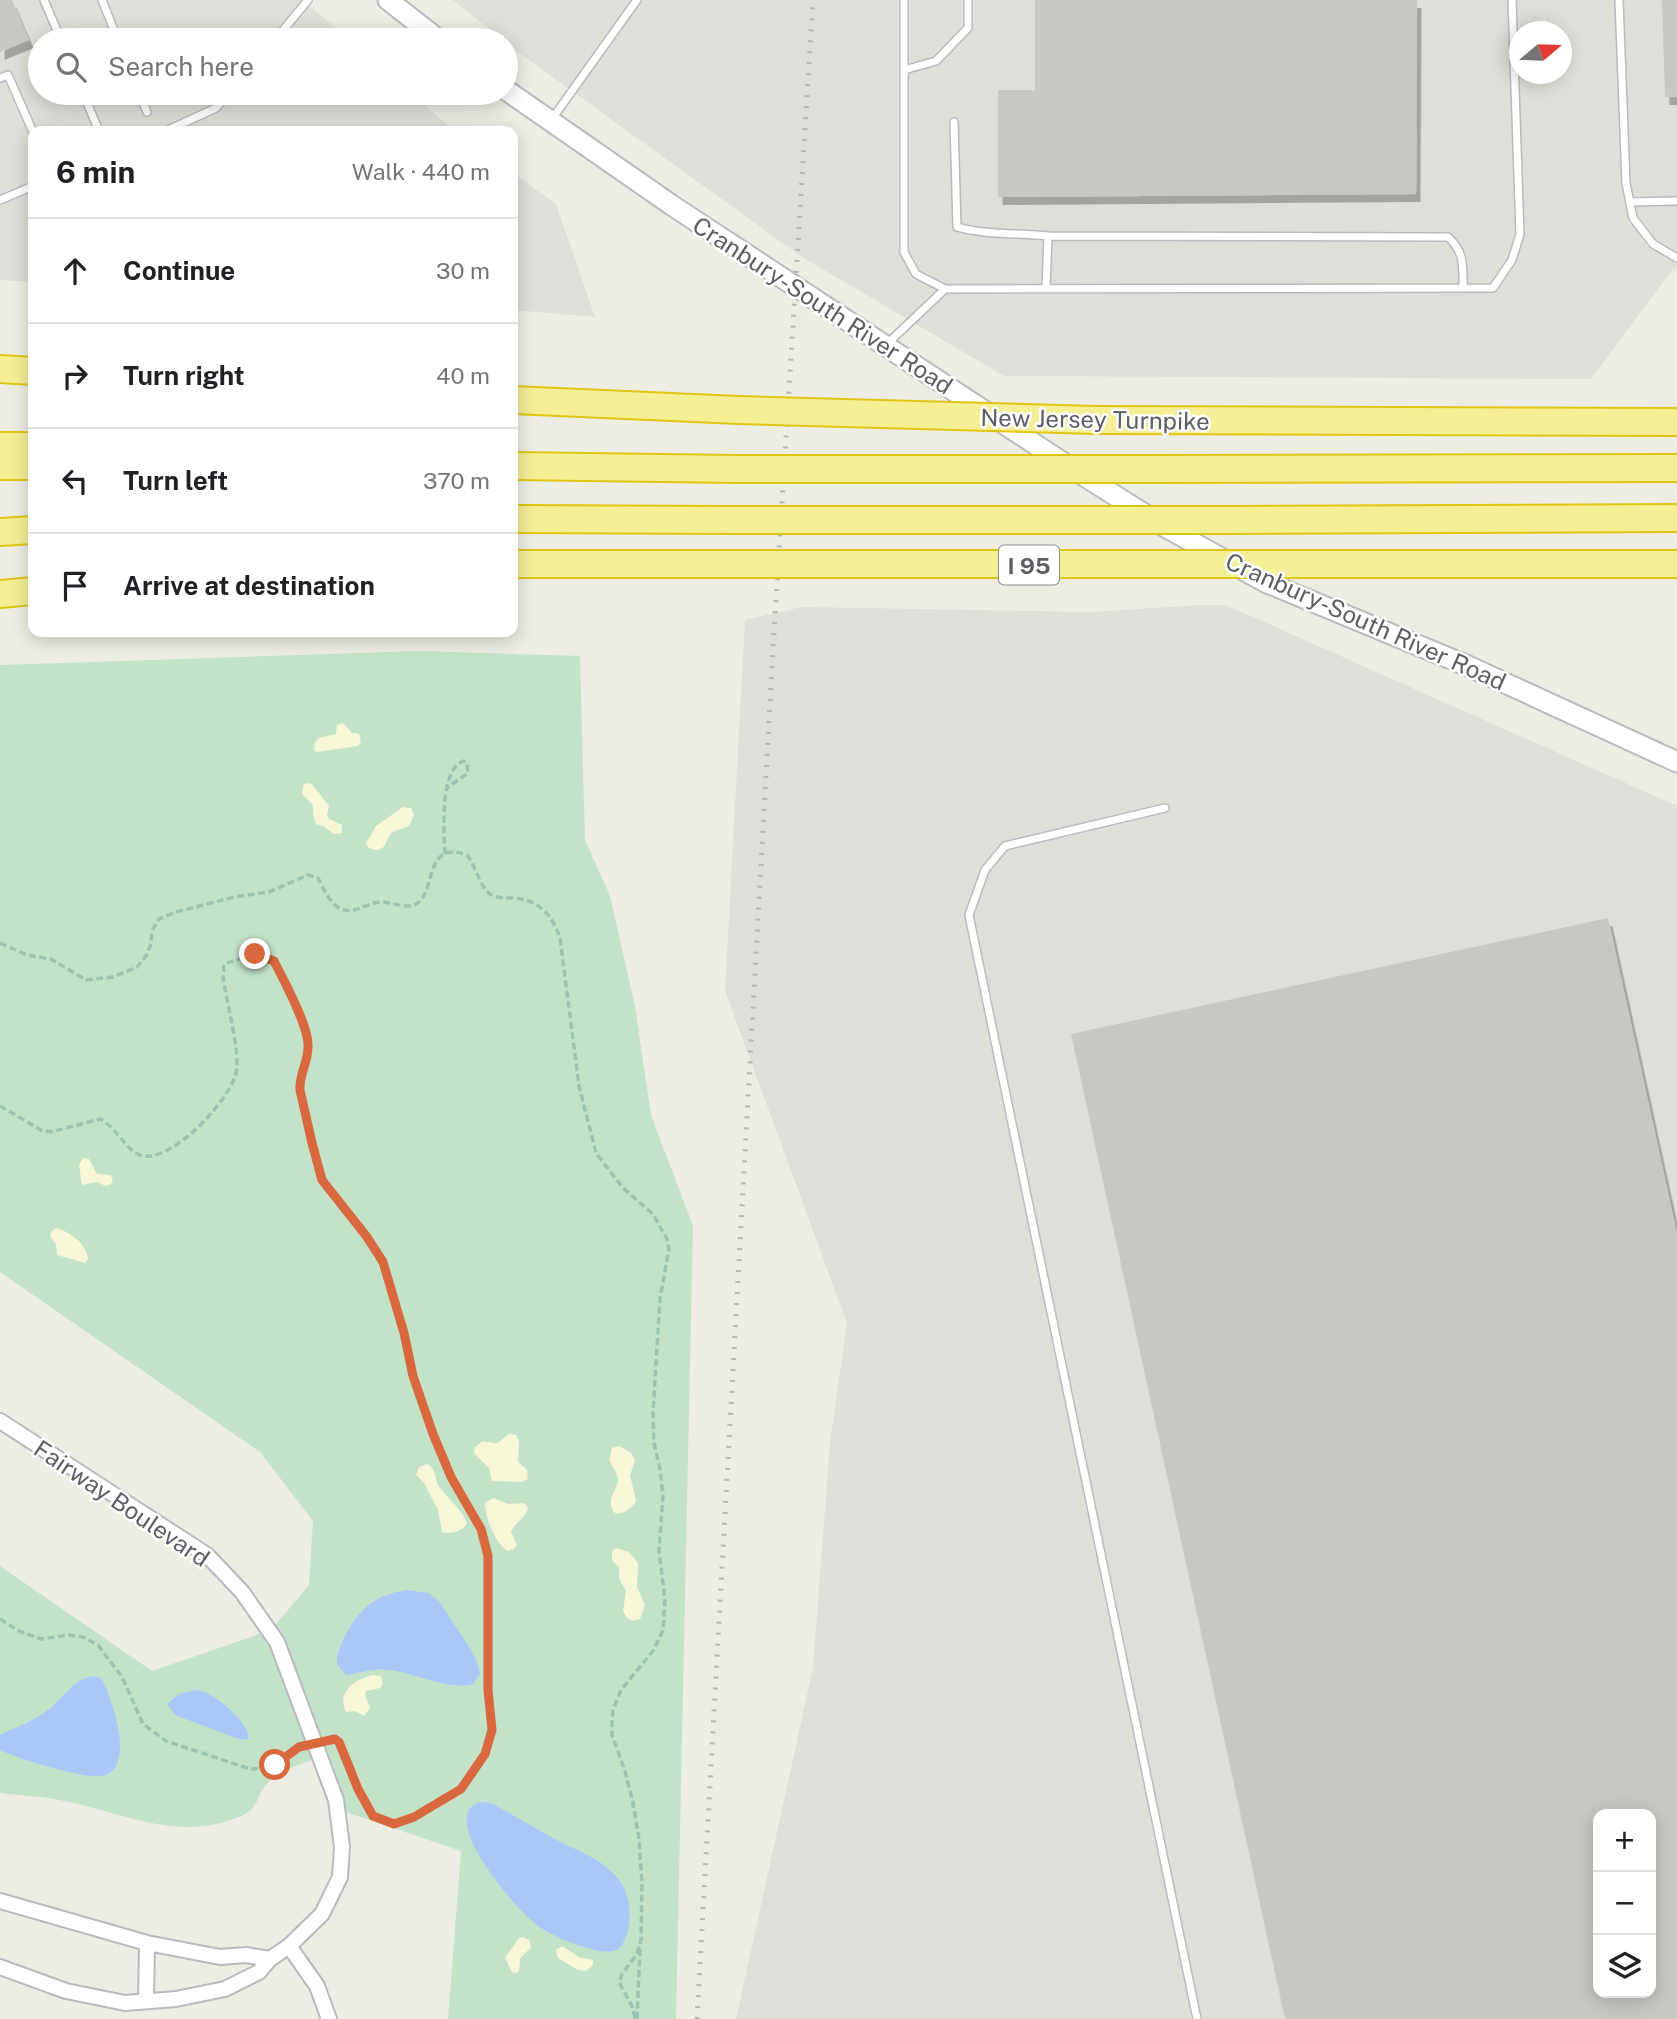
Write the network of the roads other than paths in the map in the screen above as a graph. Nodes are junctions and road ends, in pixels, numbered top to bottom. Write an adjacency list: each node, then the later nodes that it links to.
1 (44, 0): 10 (lane)
2 (102, 0): 11 (lane)
3 (308, 0): 12 (lane)
4 (388, 0): 13 (main road)
5 (637, 0): 22 (lane)
6 (904, 0): 14 (lane)
7 (968, 0): 14 (lane)
8 (1512, 0): 34 (lane)
9 (1619, 0): 30 (lane)
10 (56, 28)
11 (113, 28)
12 (285, 28)
13 (424, 28)
14 (904, 70): 35 (lane)
15 (0, 78): 23 (lane)
16 (518, 99): 22 (main road, Cranbury-South River Road)
17 (88, 105): 24 (lane)
18 (144, 105): 20 (lane)
19 (219, 105): 25 (lane)
20 (147, 112)
21 (954, 122): 31 (lane)
22 (550, 123): 36 (main road, Cranbury-South River Road)
23 (30, 126)
24 (97, 126)
25 (177, 126)
26 (28, 188): 28 (lane)
27 (0, 190): 28 (lane)
28 (2, 199)
29 (1677, 201): 30 (lane)
30 (1630, 202): 32 (lane)
31 (1048, 236): 33 (lane); 34 (lane)
32 (1677, 258)
33 (1046, 288): 34 (lane); 35 (lane)
34 (1462, 288)
35 (944, 289): 36 (lane)
36 (887, 345): 61 (main road, Cranbury-South River Road)
37 (0, 352): 38 (highway)
38 (28, 354)
39 (0, 369): 40 (highway)
40 (28, 370)
41 (518, 400): 42 (highway, New Jersey Turnpike, bridge)
42 (1677, 422)
43 (0, 446): 44 (highway)
44 (28, 446)
45 (520, 465): 48 (highway, New Jersey Turnpike, bridge)
46 (0, 466): 47 (highway)
47 (28, 466)
48 (1677, 468)
49 (0, 518): 50 (highway)
50 (28, 518)
51 (1677, 518): 52 (highway, I 95, bridge)
52 (518, 519)
53 (28, 530): 54 (highway)
54 (0, 532)
55 (518, 564): 56 (highway, I 95, bridge)
56 (1677, 564)
57 (28, 579): 58 (highway)
58 (0, 581)
59 (28, 591): 60 (highway)
60 (0, 594)
61 (1677, 762)
62 (1165, 808): 71 (lane)
63 (0, 1421): 66 (street, Fairway Boulevard)
64 (0, 1901): 65 (street)
65 (147, 1943): 67 (street); 69 (street)
66 (289, 1947): 67 (street, Fairway Boulevard); 70 (street)
67 (270, 1959): 69 (street, Fairway Boulevard)
68 (0, 1968): 69 (street, Fairway Boulevard)
69 (146, 2001)
70 (328, 2019)
71 (1198, 2019)

